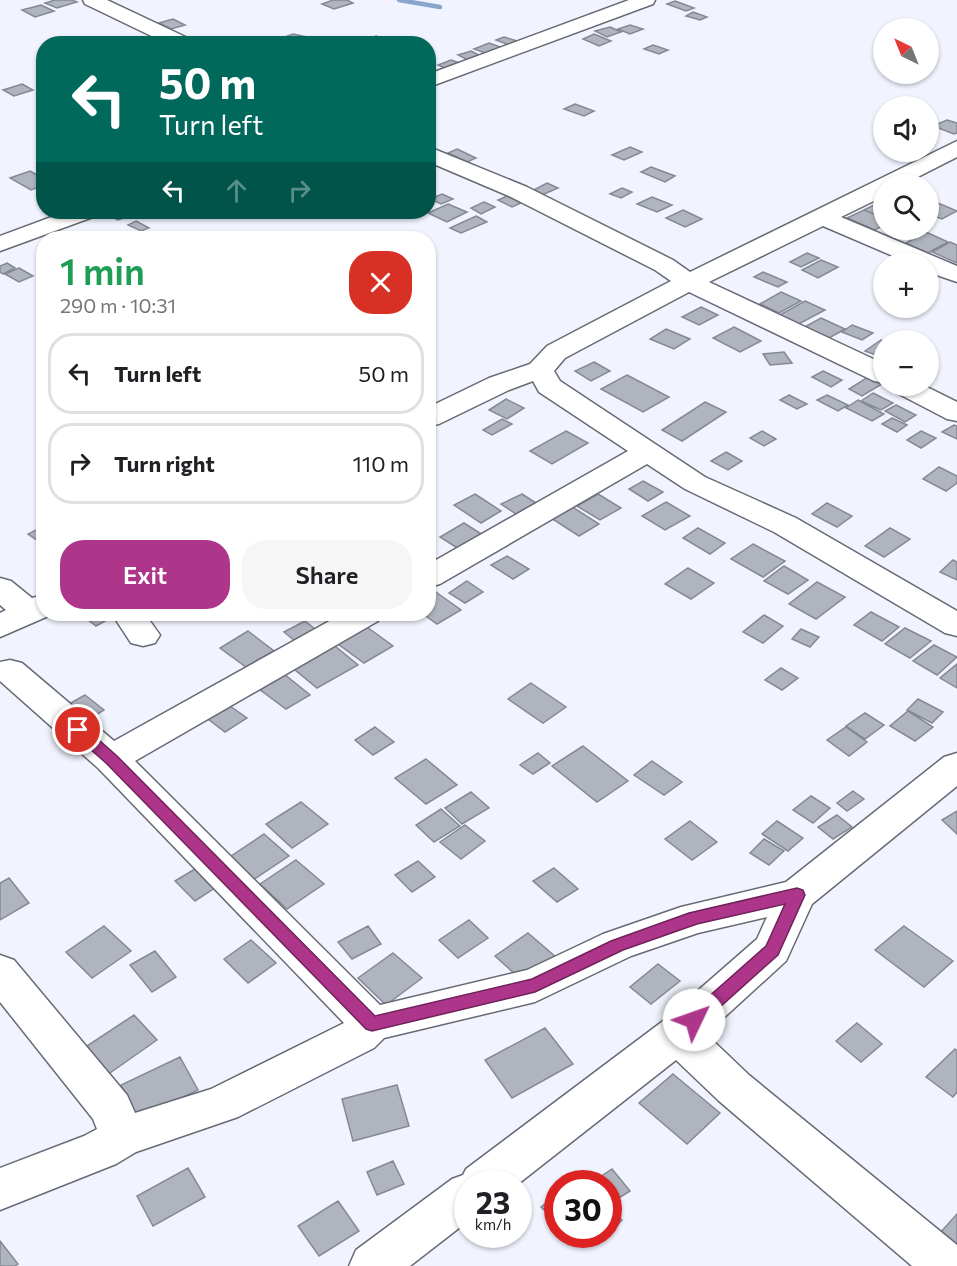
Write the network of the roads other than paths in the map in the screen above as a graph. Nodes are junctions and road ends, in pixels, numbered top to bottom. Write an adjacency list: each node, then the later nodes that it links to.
1 (92, 0): 3 (street)
2 (646, 0): 4 (street)
3 (168, 36)
4 (436, 78)
5 (957, 148): 7 (street)
6 (436, 157): 13 (street)
7 (907, 174)
8 (873, 192): 9 (street)
9 (822, 217): 12 (street); 13 (street)
10 (66, 219): 11 (street)
11 (0, 244)
12 (957, 275)
13 (689, 282): 14 (street); 15 (street)
14 (540, 370): 18 (street); 19 (street)
15 (873, 370)
16 (924, 396): 17 (street)
17 (957, 413)
18 (436, 415)
19 (649, 451): 20 (street); 24 (street)
20 (436, 573)
21 (0, 588): 22 (street)
22 (36, 609): 25 (street)
23 (354, 621): 27 (street)
24 (957, 625)
25 (0, 626)
26 (10, 671): 27 (street)
27 (111, 759): 31 (street)
28 (957, 766): 29 (street)
29 (797, 895): 31 (street); 32 (street)
30 (0, 972): 33 (street)
31 (372, 1024): 33 (street)
32 (678, 1034): 34 (street); 38 (street)
33 (122, 1137): 35 (street)
34 (500, 1170)
35 (0, 1189)
36 (454, 1205): 37 (street)
37 (373, 1266)
38 (947, 1266)

